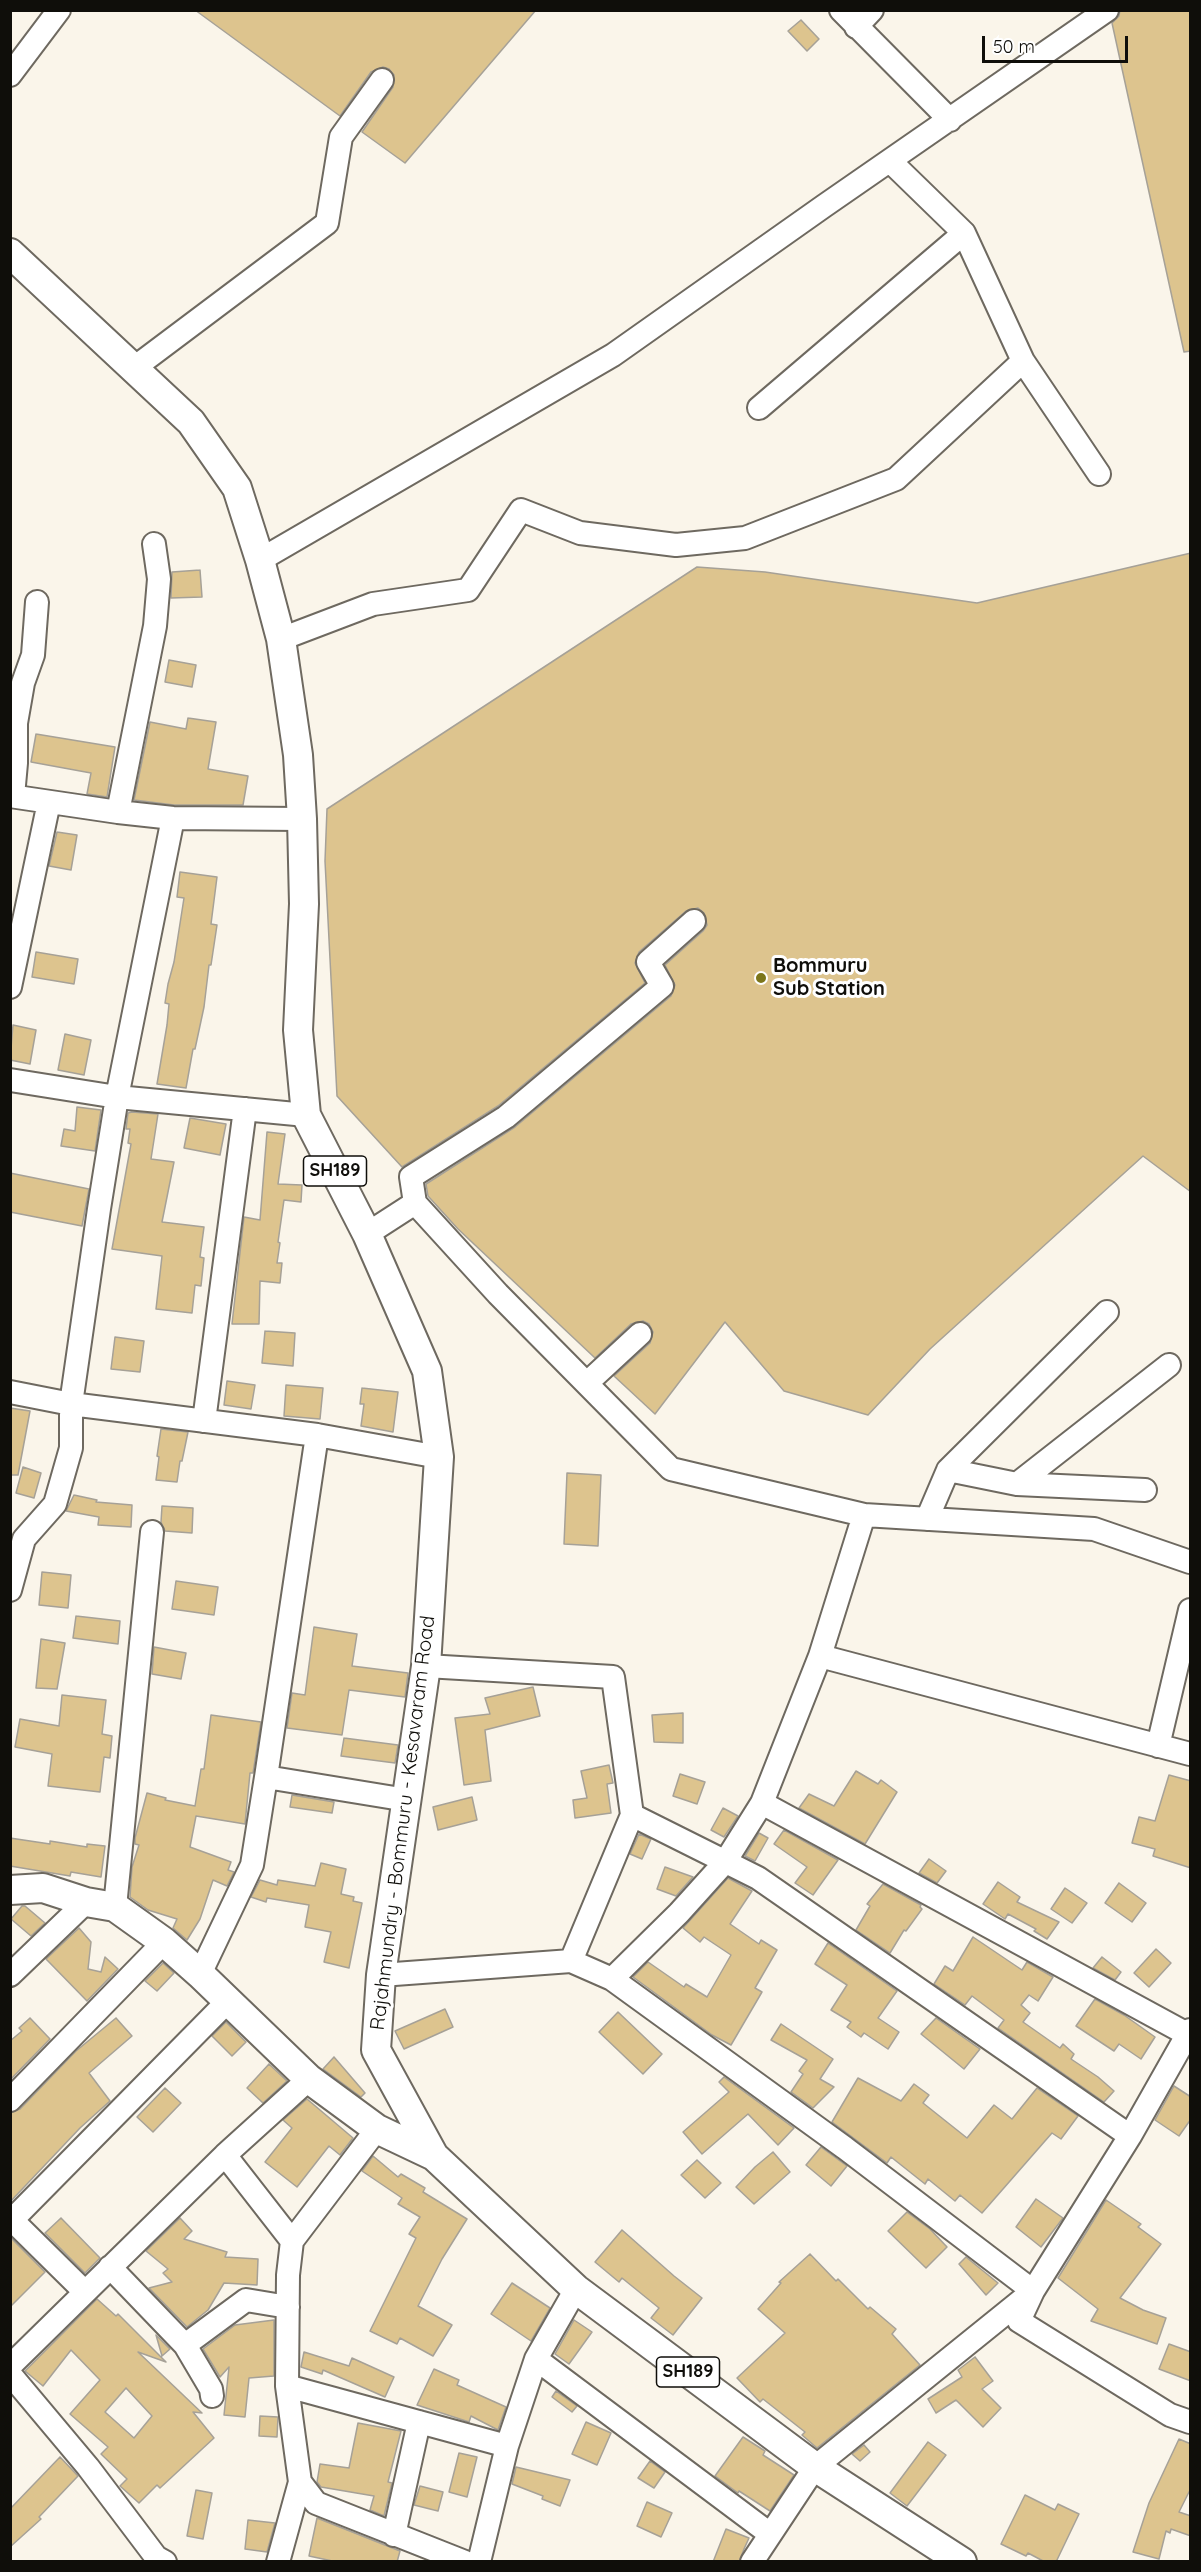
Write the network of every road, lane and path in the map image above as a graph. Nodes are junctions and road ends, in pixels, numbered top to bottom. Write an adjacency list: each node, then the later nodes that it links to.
1 (59, 10): 6 (street)
2 (841, 10): 5 (street)
3 (872, 10): 5 (street)
4 (1092, 15): 8 (street)
5 (856, 27): 8 (street)
6 (10, 75)
7 (382, 80): 13 (street)
8 (950, 120): 9 (street)
9 (890, 161): 10 (street); 17 (street)
10 (964, 233): 12 (street); 14 (street)
11 (10, 253): 13 (main road, Rajahmundry - Bommuru - Kesavaram Road / SH189)
12 (1023, 361): 15 (street); 19 (street)
13 (134, 368): 17 (main road, Rajahmundry - Bommuru - Kesavaram Road / SH189)
14 (759, 408)
15 (1099, 474)
16 (154, 544): 22 (street)
17 (260, 560): 19 (main road, Rajahmundry - Bommuru - Kesavaram Road / SH189)
18 (37, 602): 20 (street)
19 (281, 639): 24 (main road, Rajahmundry - Bommuru - Kesavaram Road / SH189)
20 (12, 796): 21 (street)
21 (49, 802): 22 (street); 26 (street)
22 (118, 812): 23 (street)
23 (173, 818): 24 (street); 28 (street)
24 (302, 819): 30 (main road, Rajahmundry - Bommuru - Kesavaram Road / SH189)
25 (694, 921): 31 (street)
26 (10, 987)
27 (10, 1080): 28 (street)
28 (117, 1097): 29 (street); 38 (street)
29 (244, 1109): 30 (street); 39 (street)
30 (306, 1115): 32 (main road, Rajahmundry - Bommuru - Kesavaram Road / SH189)
31 (415, 1203): 32 (street); 36 (street)
32 (367, 1234): 41 (main road, Rajahmundry - Bommuru - Kesavaram Road / SH189)
33 (1107, 1312): 42 (street)
34 (640, 1334): 36 (street)
35 (1169, 1365): 43 (street)
36 (587, 1383): 45 (street)
37 (10, 1392): 38 (street)
38 (71, 1404): 39 (street); 49 (street)
39 (204, 1421): 40 (street)
40 (317, 1435): 41 (street); 55 (street)
41 (439, 1457): 52 (main road, Rajahmundry - Bommuru - Kesavaram Road / SH189)
42 (948, 1470): 43 (street); 46 (street)
43 (1017, 1484): 44 (street)
44 (1145, 1490)
45 (864, 1515): 46 (street); 51 (street)
46 (927, 1519): 48 (street)
47 (152, 1532): 62 (street)
48 (1191, 1562)
49 (10, 1590)
50 (1191, 1610): 53 (street)
51 (820, 1656): 53 (street); 57 (street)
52 (426, 1666): 56 (main road, Rajahmundry - Bommuru - Kesavaram Road / SH189); 58 (street)
53 (1158, 1746): 54 (street)
54 (1191, 1754)
55 (266, 1777): 56 (street); 65 (street)
56 (407, 1800): 67 (main road, Rajahmundry - Bommuru - Kesavaram Road / SH189)
57 (762, 1803): 59 (street); 70 (street)
58 (633, 1815): 59 (street); 64 (street)
59 (725, 1862): 68 (street); 74 (street)
60 (10, 1890): 61 (main road)
61 (86, 1902): 62 (main road); 66 (street)
62 (115, 1907): 63 (main road)
63 (164, 1942): 65 (main road); 72 (street)
64 (571, 1961): 67 (street); 68 (street)
65 (200, 1974): 69 (main road)
66 (10, 1975)
67 (381, 1976): 76 (main road, Rajahmundry - Bommuru - Kesavaram Road / SH189)
68 (612, 1980): 82 (street)
69 (228, 2001): 71 (main road); 77 (street)
70 (1189, 2032): 74 (street)
71 (309, 2079): 73 (main road); 75 (street)
72 (10, 2100)
73 (377, 2129): 76 (main road); 78 (street)
74 (1130, 2136): 82 (street)
75 (225, 2155): 78 (street); 79 (street)
76 (434, 2156): 80 (main road, Rajahmundry - Bommuru - Kesavaram Road / SH189)
77 (11, 2219): 81 (street)
78 (292, 2241): 83 (street)
79 (110, 2267): 81 (street); 84 (street)
80 (576, 2289): 85 (street); 93 (main road, Rajahmundry - Bommuru - Kesavaram Road / SH189)
81 (84, 2291): 86 (street)
82 (1033, 2291): 91 (street); 93 (street)
83 (288, 2307): 84 (street); 88 (street)
84 (185, 2345): 89 (street)
85 (536, 2359): 92 (street); 95 (street)
86 (10, 2367)
87 (10, 2374): 97 (street)
88 (287, 2386): 90 (street); 94 (street)
89 (212, 2396)
90 (419, 2422): 92 (street); 96 (street)
91 (1191, 2422)
92 (507, 2446): 100 (street)
93 (815, 2467): 95 (street); 102 (main road, Rajahmundry - Bommuru - Kesavaram Road / SH189)
94 (300, 2482): 96 (street); 98 (street)
95 (771, 2534): 101 (street)
96 (394, 2535): 99 (street)
97 (165, 2562)
98 (279, 2562)
99 (465, 2562)
100 (479, 2562)
101 (752, 2562)
102 (962, 2562)

